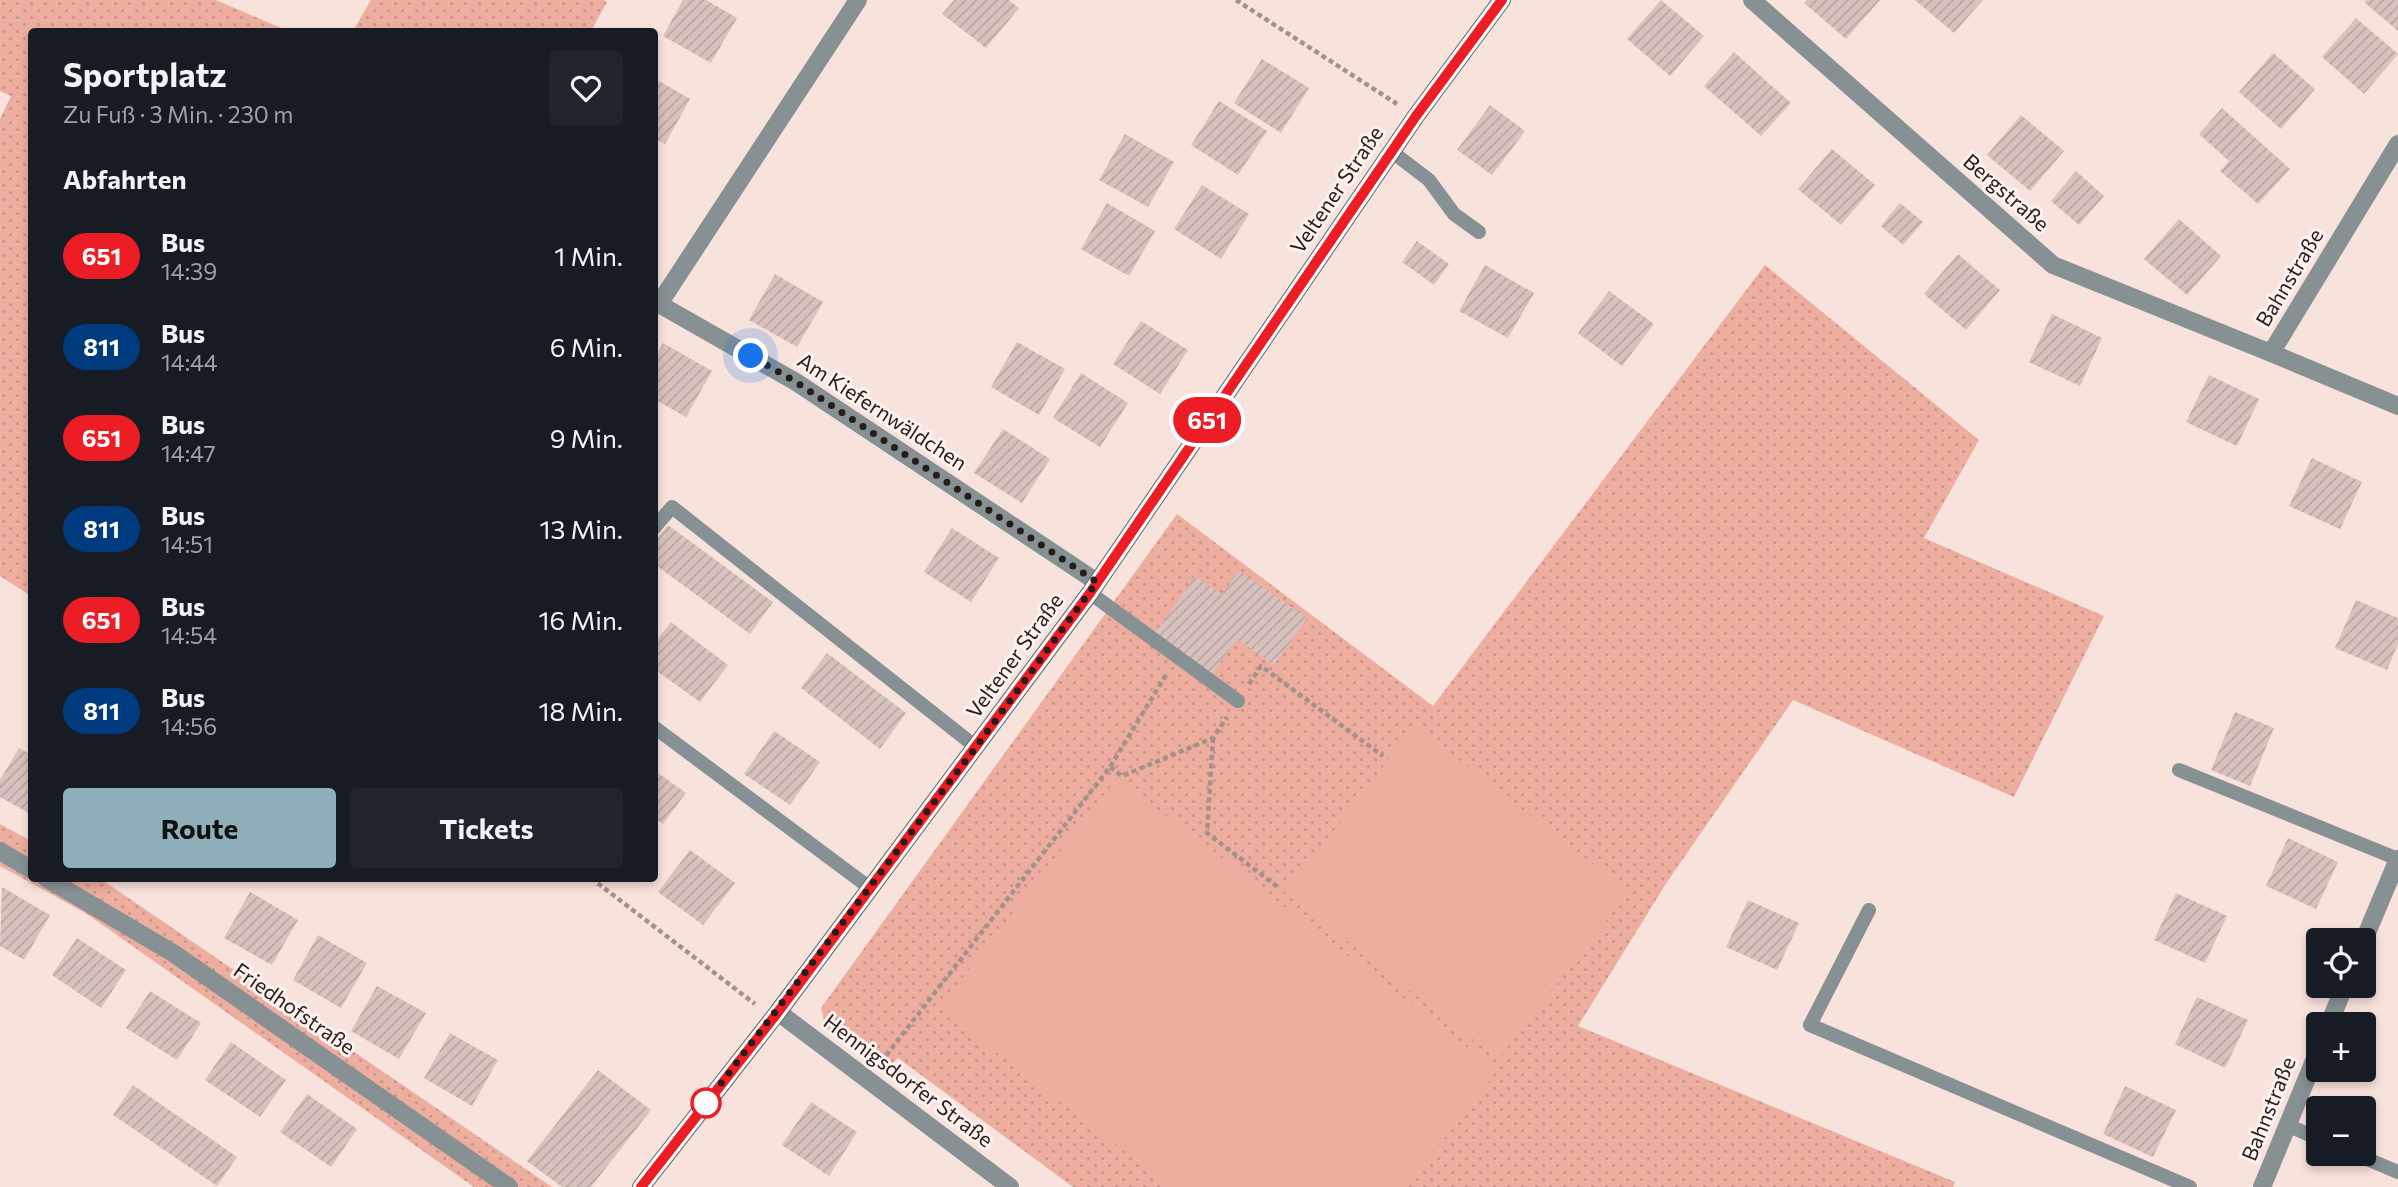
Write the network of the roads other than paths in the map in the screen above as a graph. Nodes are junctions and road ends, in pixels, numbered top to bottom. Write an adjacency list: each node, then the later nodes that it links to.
1 (858, 0): 10 (street, Am Kiefernwäldchen)
2 (1502, 0): 5 (main road, Veltener Straße)
3 (1752, 0): 7 (street, Bergstraße)
4 (2398, 144): 7 (street, Bahnstraße)
5 (1391, 151): 6 (lane); 10 (main road, Veltener Straße)
6 (1479, 232)
7 (2271, 353): 8 (street, Bahnstraße)
8 (2398, 406)
9 (658, 523): 13 (lane)
10 (1093, 587): 11 (lane); 13 (main road, Veltener Straße)
11 (1238, 701)
12 (658, 730): 19 (lane)
13 (976, 747): 19 (main road, Veltener Straße)
14 (2179, 770): 16 (lane)
15 (0, 851): 17 (street)
16 (2398, 859): 21 (street)
17 (28, 868)
18 (54, 882): 28 (street, Friedhofstraße)
19 (870, 888): 22 (main road, Veltener Straße)
20 (1869, 911): 31 (lane)
21 (2369, 928)
22 (775, 1014): 29 (main road, Veltener Straße); 30 (street, Hennigsdorfer Straße)
23 (2306, 1080): 24 (street, Bahnstraße)
24 (2287, 1125): 25 (lane); 32 (street, Bahnstraße)
25 (2306, 1133)
26 (2376, 1163): 27 (lane)
27 (2398, 1172)
28 (509, 1187)
29 (641, 1187)
30 (1010, 1187)
31 (2190, 1187)
32 (2262, 1187)

